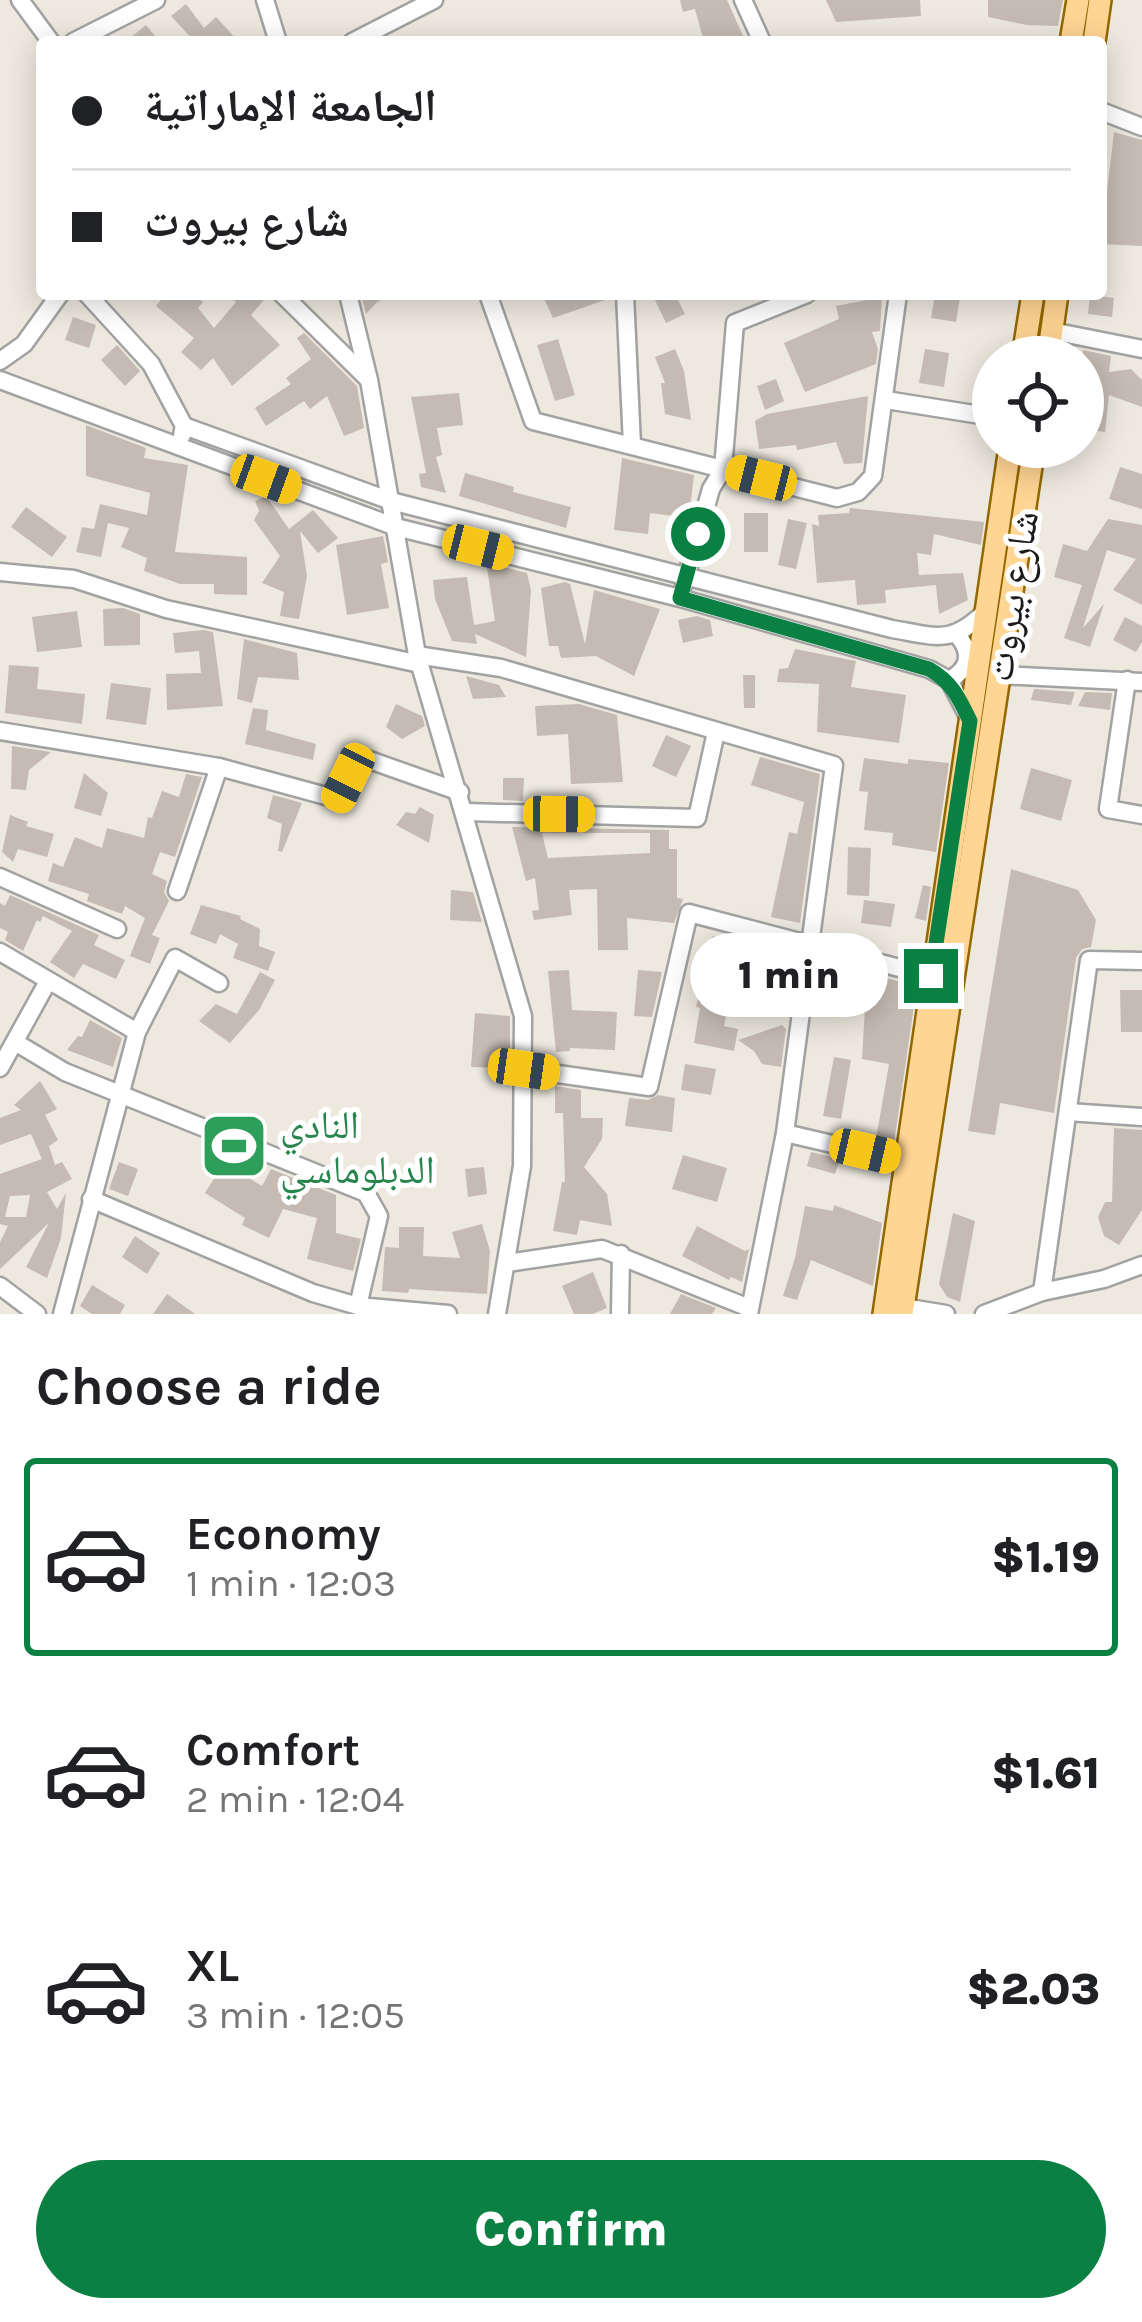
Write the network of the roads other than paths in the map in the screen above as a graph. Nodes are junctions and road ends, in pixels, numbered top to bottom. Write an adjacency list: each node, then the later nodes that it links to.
1 (20, 0): 8 (street)
2 (156, 0): 9 (street)
3 (265, 0): 10 (street)
4 (434, 0): 11 (street)
5 (743, 0): 12 (street)
6 (1078, 0): 13 (main road)
7 (1100, 0): 14 (main road)
8 (47, 36)
9 (85, 36)
10 (276, 36)
11 (364, 36)
12 (759, 36)
13 (1072, 36)
14 (1095, 36)
15 (1107, 113): 16 (street)
16 (1142, 127)
17 (56, 300): 31 (street)
18 (92, 300): 36 (street)
19 (288, 300): 33 (street)
20 (349, 300): 33 (street)
21 (490, 300): 37 (street)
22 (625, 300): 37 (street)
23 (790, 300): 41 (street)
24 (897, 300): 34 (street)
25 (1033, 300): 28 (main road)
26 (1056, 300): 27 (main road)
27 (1052, 332): 29 (main road); 30 (street)
28 (1027, 336)
29 (1051, 336)
30 (1142, 349)
31 (0, 361)
32 (0, 380): 38 (street)
33 (369, 380): 42 (street)
34 (886, 400): 35 (street); 41 (street)
35 (972, 414)
36 (184, 426): 38 (street); 42 (street)
37 (632, 446): 41 (street)
38 (180, 447): 43 (street)
39 (1007, 468): 47 (main road, شارع بيروت)
40 (1031, 468): 50 (main road, شارع بيروت)
41 (723, 469): 45 (street)
42 (391, 501): 43 (street); 45 (street)
43 (396, 526): 46 (street); 49 (street)
44 (0, 572): 49 (street)
45 (686, 578): 46 (street); 48 (street)
46 (680, 598): 51 (street)
47 (988, 609): 48 (street); 53 (main road, شارع بيروت)
48 (958, 636): 51 (street)
49 (418, 660): 55 (street); 57 (street)
50 (999, 675): 52 (street); 73 (main road, شارع بيروت)
51 (949, 680): 53 (street)
52 (1134, 681): 59 (street)
53 (970, 721): 66 (main road, شارع بيروت)
54 (0, 731): 56 (street)
55 (716, 731): 58 (street); 63 (street)
56 (219, 766): 57 (street); 61 (street)
57 (460, 792): 58 (street)
58 (466, 812): 72 (street)
59 (1142, 815)
60 (0, 877): 62 (street)
61 (177, 890)
62 (117, 929)
63 (810, 946): 66 (street); 72 (street); 77 (street)
64 (0, 952): 67 (street)
65 (1142, 961): 75 (street)
66 (931, 976): 73 (main road, شارع بيروت)
67 (47, 982): 69 (street); 70 (street)
68 (219, 983): 69 (street)
69 (137, 1032): 74 (street)
70 (16, 1042): 71 (street); 74 (street)
71 (0, 1068)
72 (524, 1069): 81 (street)
73 (927, 1092): 78 (main road, شارع بيروت); 87 (main road, شارع بيروت)
74 (121, 1095): 79 (street); 85 (street)
75 (1068, 1112): 76 (street); 84 (street)
76 (1142, 1117)
77 (785, 1133): 78 (street); 86 (street)
78 (905, 1161): 87 (main road, شارع بيروت)
79 (91, 1199): 85 (street); 89 (street)
80 (621, 1254): 81 (street); 86 (street); 92 (street)
81 (507, 1263): 91 (street)
82 (1142, 1265): 84 (street)
83 (0, 1286): 88 (street)
84 (1042, 1292): 94 (street)
85 (358, 1306): 90 (street)
86 (749, 1311)
87 (896, 1312): 93 (street)
88 (37, 1314)
89 (62, 1314)
90 (448, 1314)
91 (496, 1314)
92 (620, 1314)
93 (946, 1314)
94 (984, 1314)

